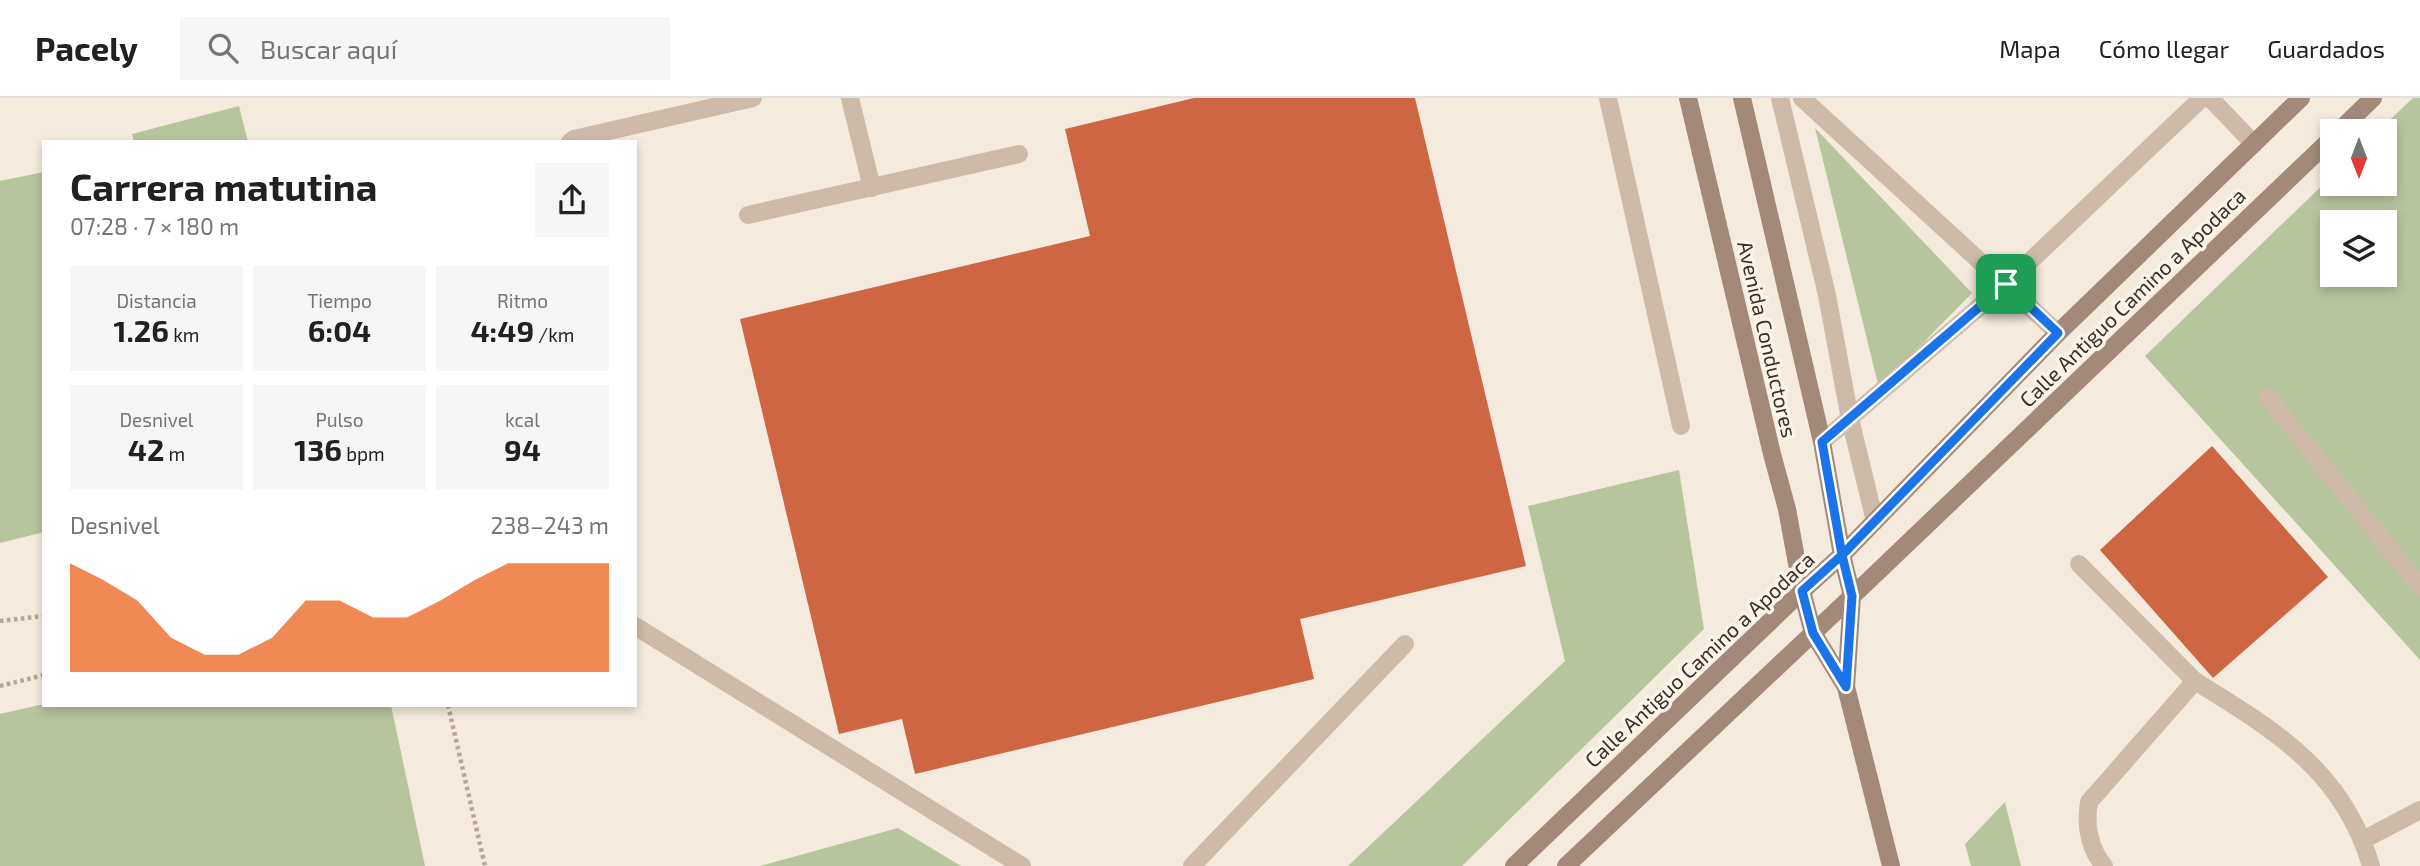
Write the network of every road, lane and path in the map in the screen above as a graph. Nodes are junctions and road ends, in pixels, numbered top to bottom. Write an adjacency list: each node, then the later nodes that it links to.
1 (753, 98): 13 (street)
2 (850, 98): 17 (street)
3 (1608, 98): 23 (street)
4 (1688, 98): 29 (street, Avenida Conductores)
5 (1742, 98): 24 (street, Avenida Conductores)
6 (1780, 98): 22 (street)
7 (1802, 98): 19 (street)
8 (2202, 98): 19 (street)
9 (2210, 98): 14 (street)
10 (2301, 98): 14 (street, Calle Antiguo Camino a Apodaca)
11 (2373, 98): 12 (street)
12 (2351, 119)
13 (573, 140)
14 (2254, 144): 20 (street, Calle Antiguo Camino a Apodaca)
15 (2320, 149): 30 (street, Calle Antiguo Camino a Apodaca)
16 (1019, 154): 17 (street)
17 (872, 188): 18 (street)
18 (748, 215)
19 (2006, 284): 20 (street); 22 (street)
20 (2058, 333): 25 (street, Calle Antiguo Camino a Apodaca)
21 (2268, 397): 28 (street)
22 (1850, 419): 24 (street); 25 (street)
23 (1681, 426)
24 (1822, 442): 26 (street, Avenida Conductores)
25 (1875, 521): 26 (street, Calle Antiguo Camino a Apodaca)
26 (1842, 555): 29 (street, Calle Antiguo Camino a Apodaca); 30 (street, Avenida Conductores)
27 (2079, 564): 37 (street)
28 (2420, 586)
29 (1802, 591): 34 (street, Avenida Conductores); 46 (street, Calle Antiguo Camino a Apodaca)
30 (1852, 596): 34 (street, Calle Antiguo Camino a Apodaca); 39 (street, Avenida Conductores)
31 (42, 617): 32 (path)
32 (0, 621)
33 (637, 627): 44 (street)
34 (1813, 633): 39 (street, Avenida Conductores); 47 (street, Calle Antiguo Camino a Apodaca)
35 (1405, 644): 45 (street)
36 (42, 676): 38 (path)
37 (2195, 681): 42 (street); 49 (street)
38 (0, 686)
39 (1846, 687): 48 (street)
40 (448, 707): 43 (path)
41 (2420, 810): 42 (street)
42 (2364, 840): 50 (street)
43 (485, 866)
44 (1022, 866)
45 (1192, 866)
46 (1514, 866)
47 (1566, 866)
48 (1891, 866)
49 (2104, 866)
50 (2371, 866)

